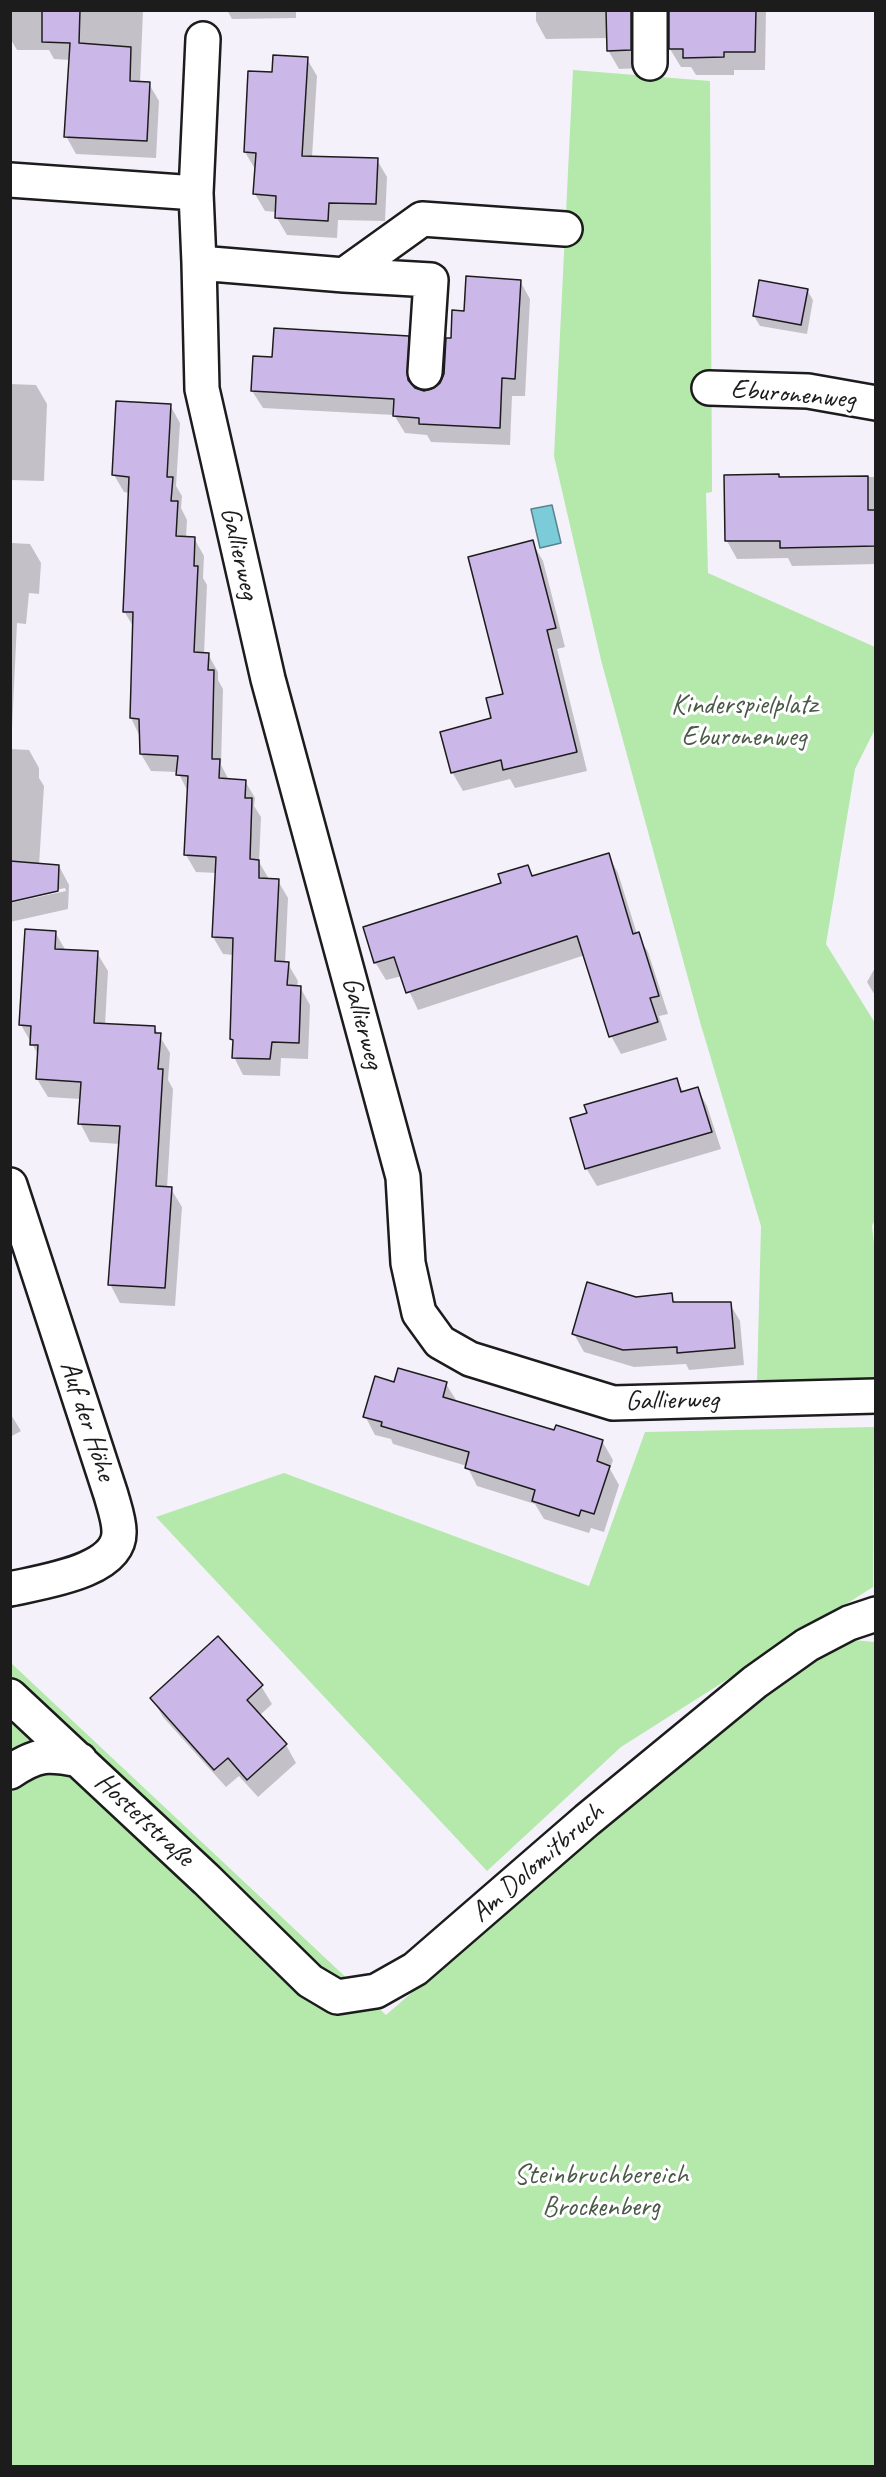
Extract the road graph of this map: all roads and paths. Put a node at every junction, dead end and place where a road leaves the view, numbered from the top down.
1 (650, 10) edge
2 (203, 39) dead end
3 (650, 63) dead end
4 (10, 180) edge
5 (196, 193) junction
6 (565, 229) dead end
7 (199, 263) junction
8 (344, 275) junction
9 (425, 372) dead end
10 (710, 388) dead end
11 (876, 403) edge
12 (10, 1185) edge
13 (876, 1396) edge
14 (10, 1589) edge
15 (876, 1614) edge
16 (10, 1696) edge
17 (80, 1760) junction
18 (10, 1772) edge
19 (207, 1880) joint

1 - 3 street
2 - 5 street, Gallierweg
4 - 5 street
5 - 7 street, Gallierweg
6 - 8 street
7 - 8 street
7 - 13 street, Gallierweg
8 - 9 street
10 - 11 street, Eburonenweg
12 - 14 street, Auf der Höhe
15 - 19 street, Am Dolomitbruch
16 - 17 street, Hostetstraße
17 - 18 street, Hostetstraße
17 - 19 street, Hostetstraße

